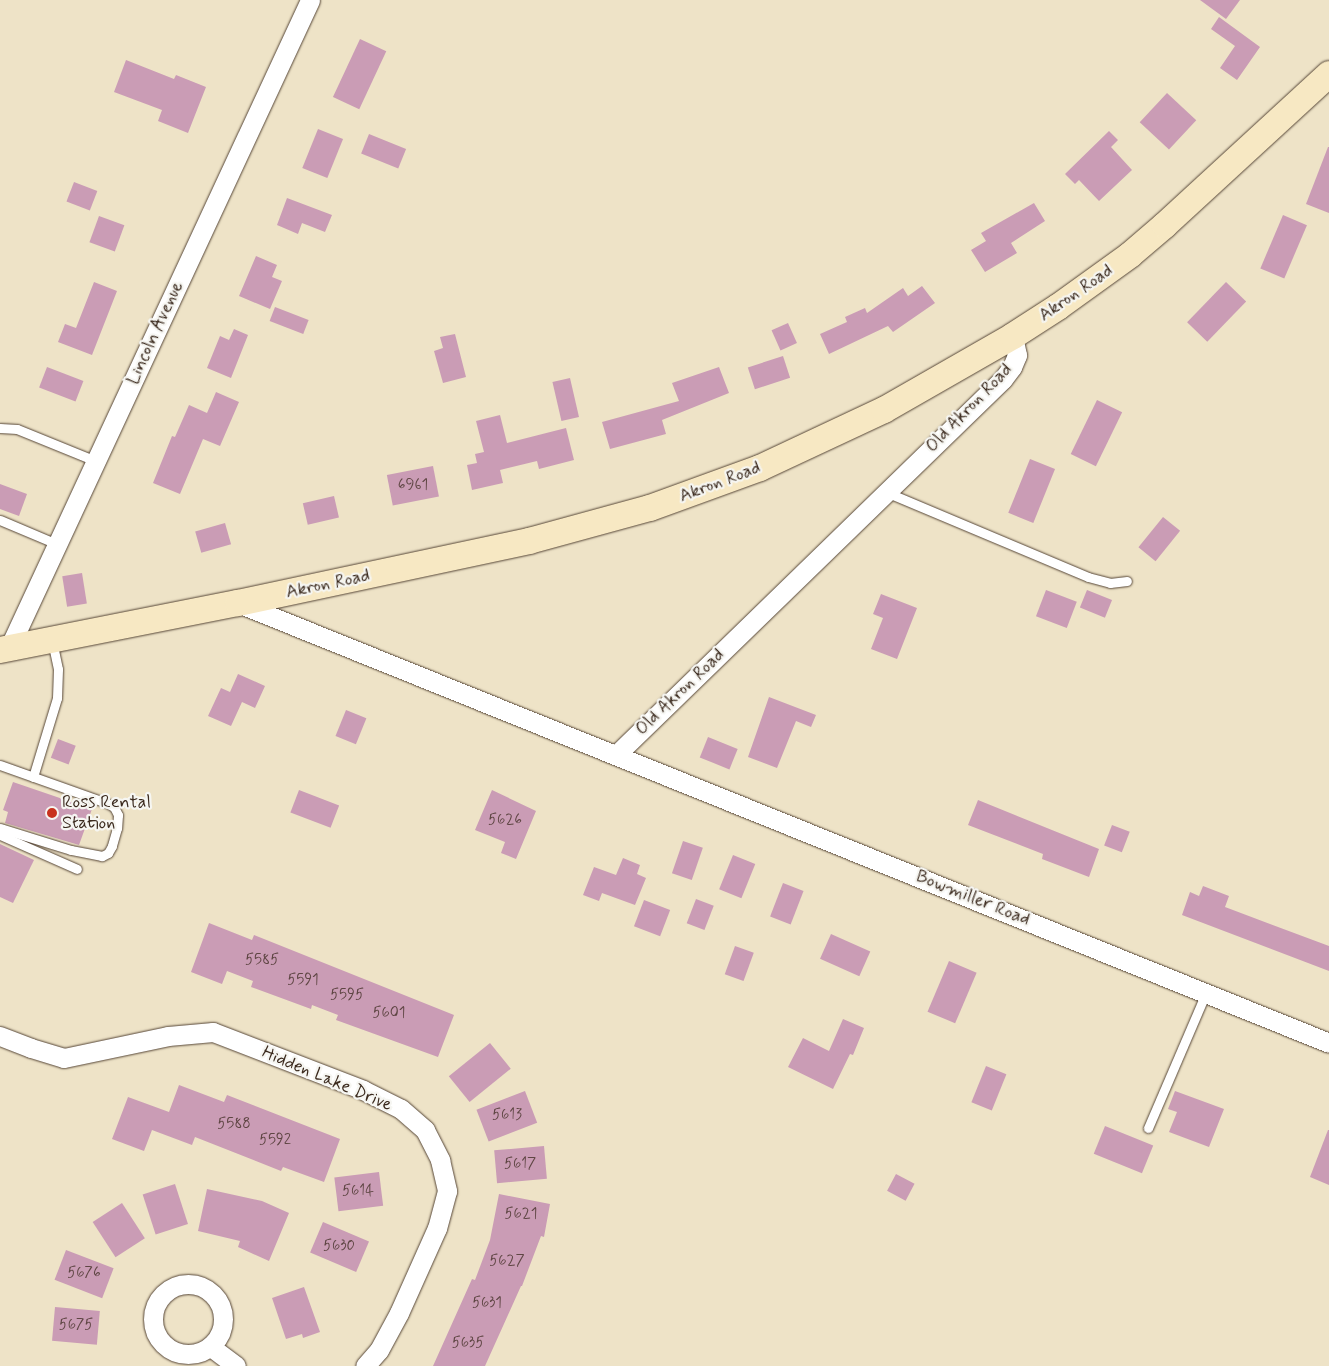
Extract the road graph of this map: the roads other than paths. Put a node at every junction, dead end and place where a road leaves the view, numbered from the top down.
1 (310, 0) edge
2 (1329, 74) edge
3 (1014, 336) junction
4 (0, 428) edge
5 (96, 461) junction
6 (886, 492) junction
7 (0, 520) edge
8 (57, 544) junction
9 (1127, 581) dead end
10 (238, 603) junction
11 (51, 639) junction
12 (3, 655) edge
13 (616, 754) junction
14 (0, 765) edge
15 (33, 777) junction
16 (0, 828) edge
17 (0, 834) edge
18 (77, 869) dead end
19 (1206, 993) junction
20 (0, 1036) edge
21 (1329, 1043) edge
22 (1148, 1128) dead end
23 (211, 1347) dead end
24 (236, 1366) edge
25 (365, 1366) edge

1 - 5 street, Lincoln Avenue
2 - 3 main road, Akron Road
3 - 6 street, Old Akron Road
3 - 10 main road, Akron Road
4 - 5 lane
5 - 8 street, Lincoln Avenue
6 - 9 lane
6 - 13 street, Old Akron Road
7 - 8 lane
8 - 12 street, Lincoln Avenue
10 - 11 main road, Akron Road
10 - 13 street
11 - 12 main road, Akron Road
11 - 15 lane
13 - 19 street, Bowmiller Road
14 - 15 lane
15 - 16 lane
17 - 18 lane
19 - 21 street, Bowmiller Road
19 - 22 lane
20 - 25 street, Hidden Lake Drive
23 - 24 street

